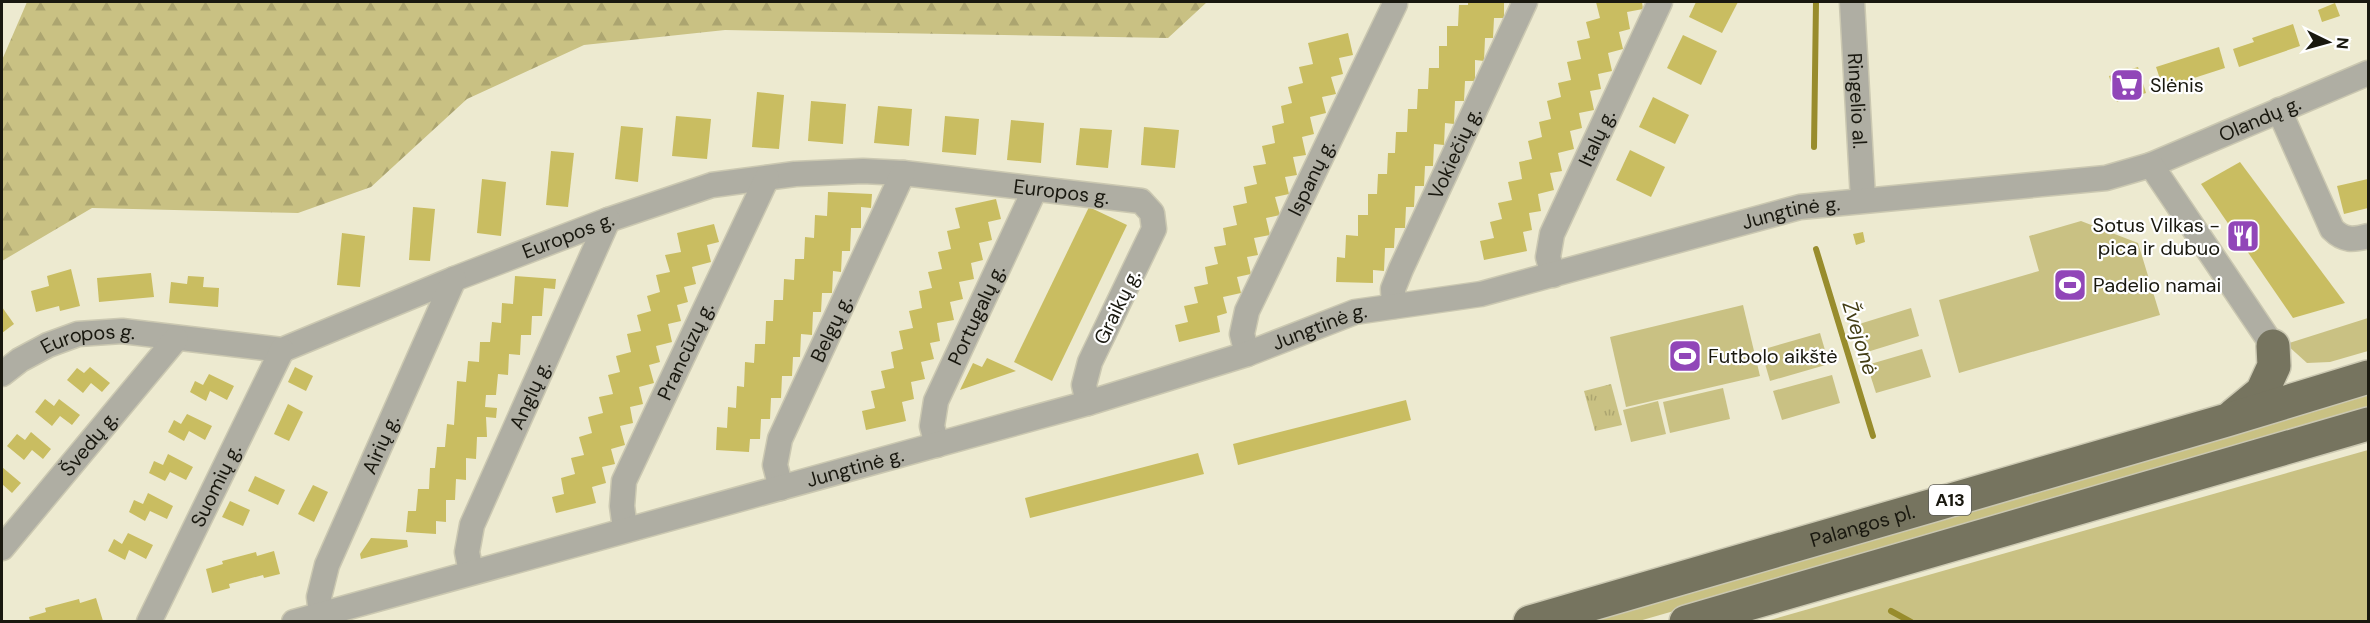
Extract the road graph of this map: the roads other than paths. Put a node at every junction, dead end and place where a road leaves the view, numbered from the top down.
1 (1526, 2) edge
2 (1660, 2) edge
3 (1852, 2) edge
4 (1395, 4) dead end
5 (2368, 73) edge
6 (2279, 110) junction
7 (2151, 165) junction
8 (903, 173) junction
9 (767, 178) junction
10 (1035, 189) junction
11 (1863, 199) junction
12 (1152, 213) joint
13 (608, 220) junction
14 (2368, 236) edge
15 (1553, 275) junction
16 (454, 279) junction
17 (1394, 306) junction
18 (176, 339) junction
19 (2272, 346) junction
20 (282, 350) junction
21 (1247, 354) junction
22 (2, 374) edge
23 (2368, 377) edge
24 (2333, 387) junction
25 (1089, 403) junction
26 (2227, 420) junction
27 (2366, 426) edge
28 (937, 445) junction
29 (781, 488) junction
30 (625, 529) junction
31 (2, 548) edge
32 (471, 572) junction
33 (321, 614) junction
34 (149, 621) edge
35 (294, 621) edge
36 (1530, 621) edge
37 (1686, 621) edge

1 - 17 street, Vokiečių g.
2 - 15 street, Italų g.
3 - 11 street, Ringelio al.
4 - 21 street, Ispanų g.
5 - 6 street, Olandų g.
6 - 7 street, Olandų g.
6 - 14 street
7 - 11 street, Jungtinė g.
7 - 19 street
8 - 9 street, Europos g.
8 - 10 street, Europos g.
8 - 29 street, Belgų g.
9 - 13 street, Europos g.
9 - 30 street, Prancūzų g.
10 - 12 street, Europos g.
10 - 28 street, Portugalų g.
11 - 15 street, Jungtinė g.
12 - 25 street, Graikų g.
13 - 16 street, Europos g.
13 - 32 street, Anglų g.
15 - 17 street, Jungtinė g.
16 - 20 street, Europos g.
16 - 33 street, Airių g.
17 - 21 street, Jungtinė g.
18 - 20 street, Europos g.
18 - 22 street, Europos g.
18 - 31 street, Švedų g.
19 - 24 highway
19 - 26 highway
20 - 34 street, Suomių g.
21 - 25 street, Jungtinė g.
23 - 24 highway, Palangos pl. / A13
24 - 26 highway, Palangos pl. / A13
25 - 28 street, Jungtinė g.
26 - 36 highway, Palangos pl. / A13
27 - 37 highway, A13
28 - 29 street, Jungtinė g.
29 - 30 street, Jungtinė g.
30 - 32 street, Jungtinė g.
32 - 33 street, Jungtinė g.
33 - 35 street, Jungtinė g.

